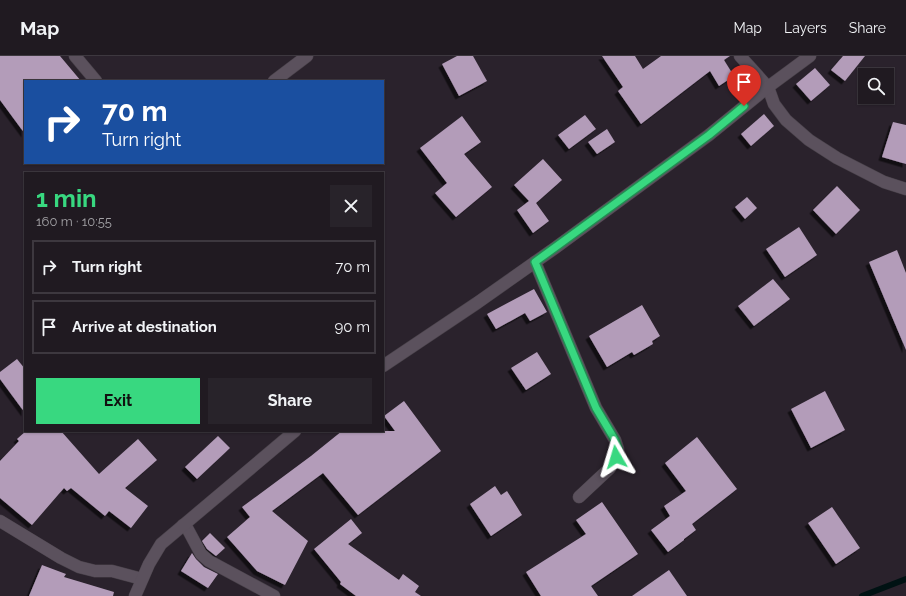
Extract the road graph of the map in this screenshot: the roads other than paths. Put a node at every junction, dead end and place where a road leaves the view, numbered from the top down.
1 (75, 56) edge
2 (307, 56) edge
3 (740, 56) edge
4 (810, 56) edge
5 (95, 80) edge
6 (275, 80) edge
7 (768, 87) junction
8 (906, 189) edge
9 (535, 262) junction
10 (384, 365) edge
11 (294, 432) edge
12 (579, 497) dead end
13 (0, 521) edge
14 (183, 525) junction
15 (142, 579) junction
16 (135, 596) edge
17 (274, 596) edge

1 - 5 street
2 - 6 street
3 - 7 street
4 - 7 street
7 - 8 street
7 - 9 street
9 - 10 street
9 - 12 street
11 - 14 street
13 - 15 street
14 - 15 street
14 - 17 street
15 - 16 street

